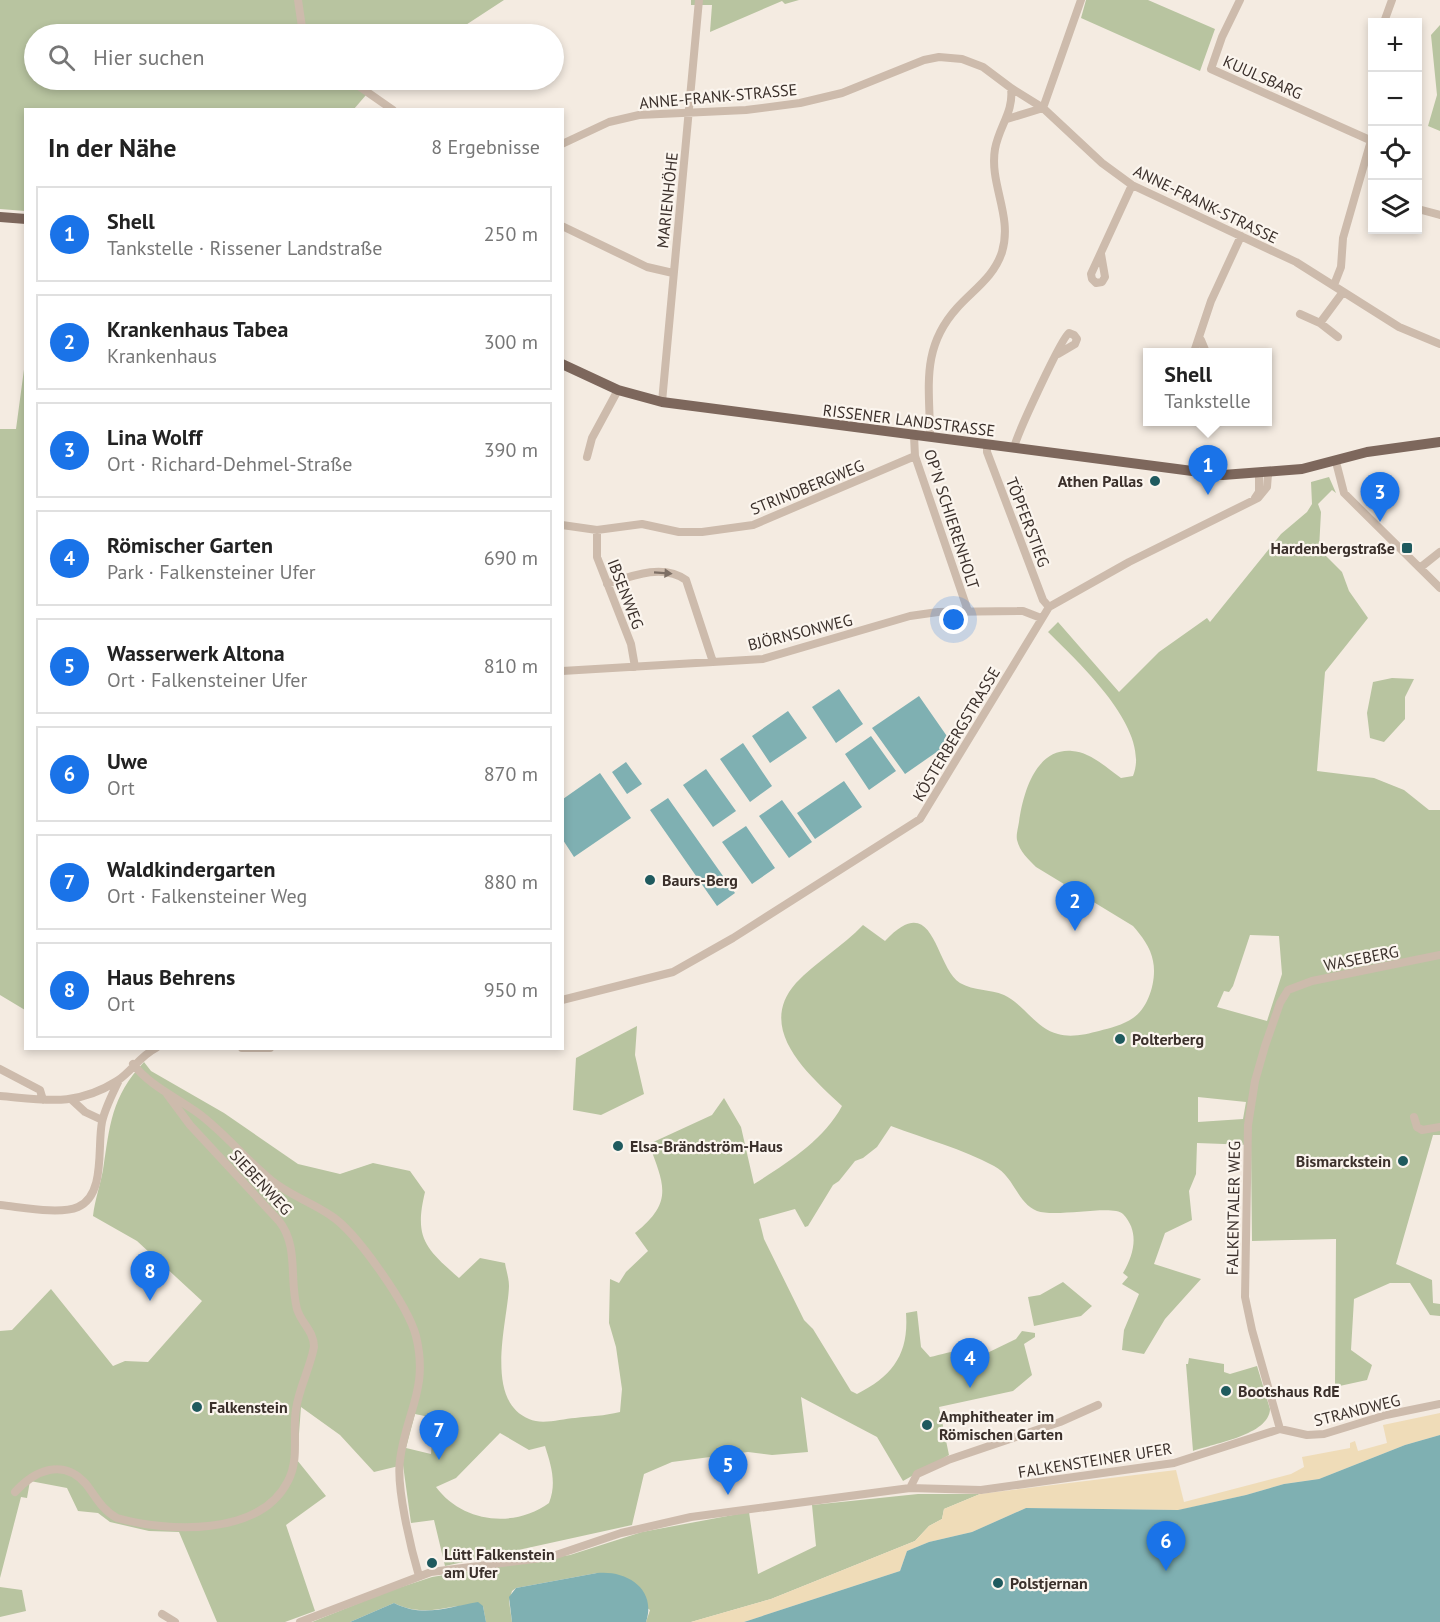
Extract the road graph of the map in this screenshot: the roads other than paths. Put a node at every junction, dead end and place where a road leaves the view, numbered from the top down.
1 (298, 0) edge
2 (699, 0) edge
3 (1081, 0) edge
4 (1240, 0) edge
5 (1392, 0) edge
6 (1385, 18) edge
7 (302, 24) edge
8 (1011, 88) junction
9 (364, 90) edge
10 (390, 108) edge
11 (1043, 108) junction
12 (689, 113) junction
13 (1006, 120) junction
14 (1368, 137) edge
15 (564, 143) edge
16 (1368, 153) edge
17 (1132, 185) junction
18 (1422, 210) edge
19 (1440, 215) edge
20 (0, 217) edge
21 (24, 219) edge
22 (564, 227) edge
23 (1240, 236) junction
24 (1101, 254) dead end
25 (673, 273) junction
26 (1334, 285) junction
27 (1343, 292) junction
28 (1300, 314) dead end
29 (1320, 323) junction
30 (1338, 337) dead end
31 (1201, 339) junction
32 (1440, 344) edge
33 (1196, 348) edge
34 (1204, 348) edge
35 (1058, 354) dead end
36 (564, 365) edge
37 (618, 390) junction
38 (662, 402) junction
39 (914, 436) junction
40 (930, 437) junction
41 (1440, 442) edge
42 (987, 445) junction
43 (1014, 448) junction
44 (915, 456) junction
45 (587, 457) dead end
46 (1336, 462) junction
47 (1263, 474) junction
48 (564, 525) edge
49 (597, 530) junction
50 (1440, 552) edge
51 (1420, 567) junction
52 (607, 584) junction
53 (1440, 588) edge
54 (1049, 607) junction
55 (968, 611) junction
56 (1041, 618) junction
57 (712, 662) junction
58 (635, 667) junction
59 (564, 670) edge
60 (1440, 955) edge
61 (1288, 990) joint
62 (564, 999) edge
63 (153, 1050) edge
64 (133, 1064) junction
65 (0, 1069) edge
66 (119, 1080) junction
67 (167, 1094) junction
68 (0, 1096) edge
69 (43, 1100) junction
70 (72, 1100) junction
71 (1414, 1117) dead end
72 (102, 1120) junction
73 (1440, 1127) edge
74 (0, 1205) edge
75 (1440, 1404) edge
76 (1098, 1405) dead end
77 (1280, 1428) junction
78 (910, 1488) junction
79 (15, 1492) dead end
80 (419, 1576) junction
81 (162, 1614) dead end
82 (175, 1622) edge
83 (300, 1622) edge

1 - 7 street
2 - 12 street, MARIENHÖHE
3 - 11 street
4 - 14 street, KUULSBARG
5 - 6 street
8 - 11 street, ANNE-FRANK-STRASSE
8 - 12 street, ANNE-FRANK-STRASSE
8 - 13 street
9 - 10 street
11 - 13 street
11 - 17 street, ANNE-FRANK-STRASSE
12 - 15 street, ANNE-FRANK-STRASSE
12 - 25 street, MARIENHÖHE
13 - 40 street
16 - 26 street
17 - 23 street, ANNE-FRANK-STRASSE
17 - 24 street
18 - 19 street
20 - 21 main road
22 - 25 street
23 - 26 street, ANNE-FRANK-STRASSE
23 - 31 street
25 - 38 street, MARIENHÖHE
26 - 27 street, ANNE-FRANK-STRASSE
27 - 29 street
27 - 32 street, ANNE-FRANK-STRASSE
28 - 29 street
29 - 30 street
31 - 33 street
31 - 34 street
35 - 43 street
36 - 37 main road, RISSENER LANDSTRASSE
37 - 38 main road, RISSENER LANDSTRASSE
37 - 45 street
38 - 39 main road, RISSENER LANDSTRASSE
39 - 40 main road, RISSENER LANDSTRASSE
39 - 44 street, OP'N SCHIERENHOLT
40 - 42 main road, RISSENER LANDSTRASSE
41 - 46 main road, RISSENER LANDSTRASSE
42 - 43 main road, RISSENER LANDSTRASSE
42 - 54 street, TÖPFERSTIEG
43 - 47 main road, RISSENER LANDSTRASSE
44 - 49 street, STRINDBERGWEG
44 - 55 street, OP'N SCHIERENHOLT
46 - 47 main road, RISSENER LANDSTRASSE
46 - 51 street
47 - 54 street, KÖSTERBERGSTRASSE
48 - 49 street, STRINDBERGWEG
49 - 52 street, IBSENWEG
50 - 51 street
51 - 53 street
52 -> 57 street
52 - 58 street, IBSENWEG
54 - 56 street, KÖSTERBERGSTRASSE
55 - 56 street, BJÖRNSONWEG
55 - 57 street, BJÖRNSONWEG
56 - 62 street, KÖSTERBERGSTRASSE
57 - 58 street, BJÖRNSONWEG
58 - 59 street, BJÖRNSONWEG
60 - 61 street, WASEBERG
61 - 77 street, FALKENTALER WEG
63 - 64 street
64 - 66 street
64 - 67 street
65 - 69 street
66 - 70 street
66 - 72 street
67 - 79 street, SIEBENWEG
67 - 80 street
68 - 69 street
69 - 70 street
70 - 72 street
71 - 73 street
72 - 74 street
75 - 77 street, STRANDWEG
76 - 78 street
77 - 78 street, FALKENSTEINER UFER
78 - 80 street, FALKENSTEINER UFER
80 - 83 street, FALKENSTEINER UFER
81 - 82 street

